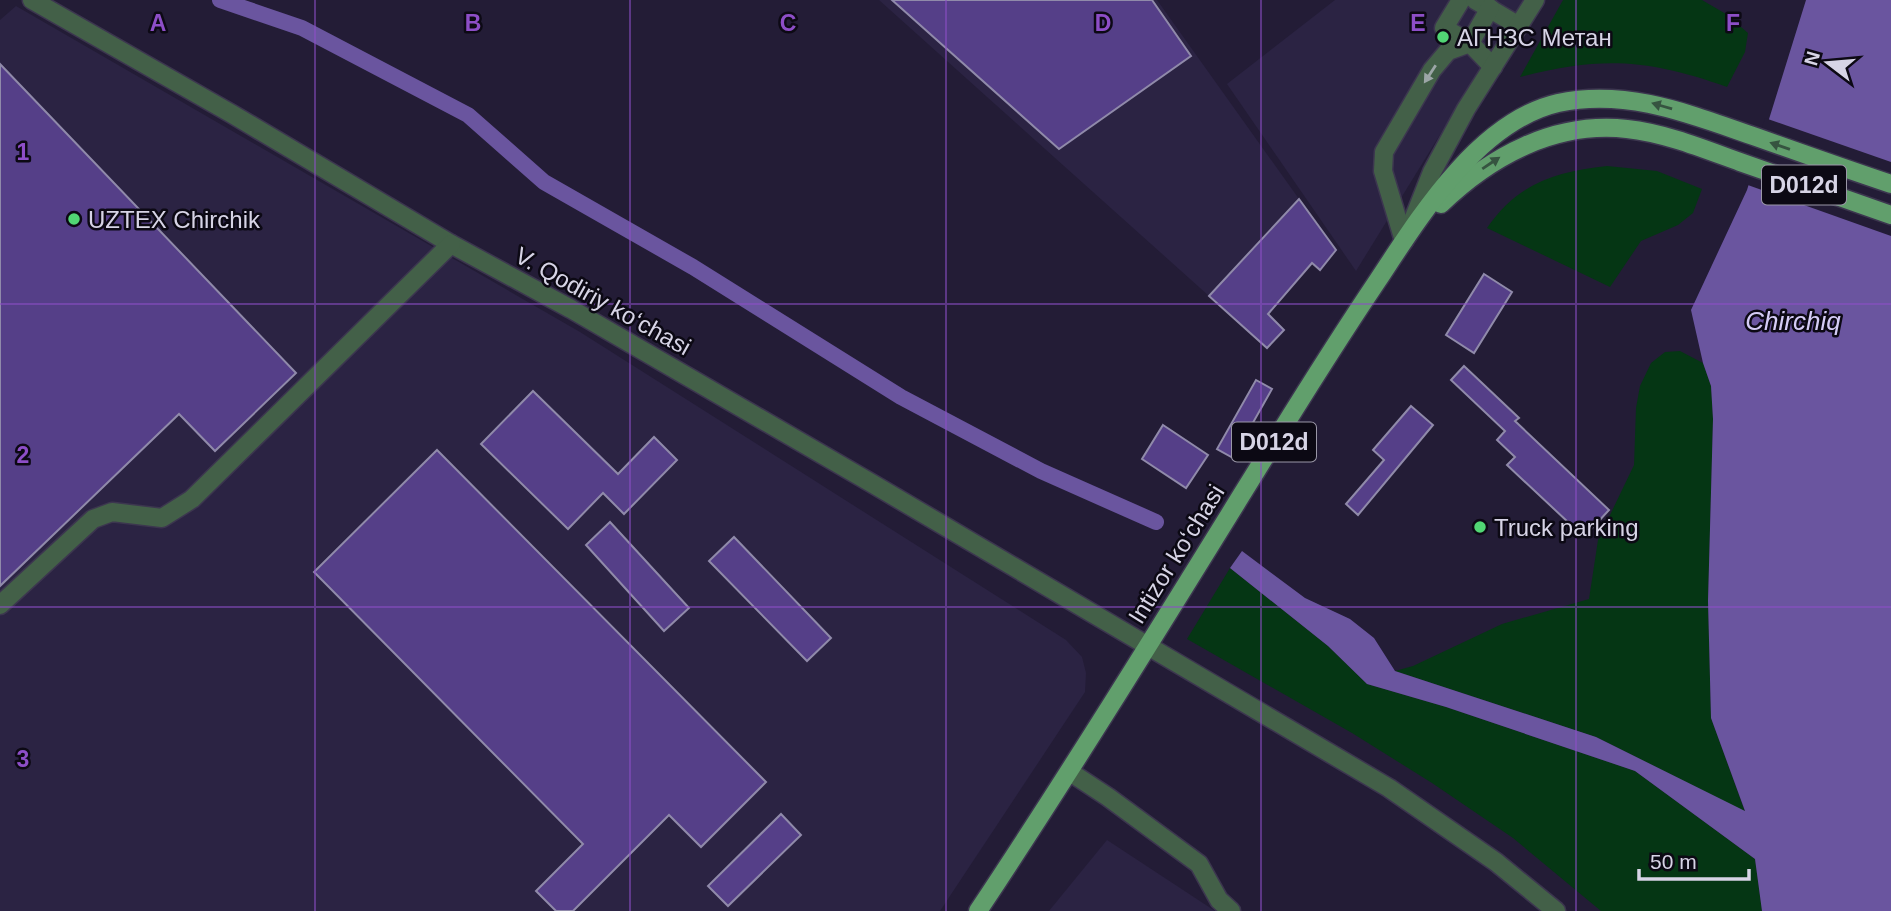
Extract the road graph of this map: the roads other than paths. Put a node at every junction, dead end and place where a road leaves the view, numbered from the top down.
1 (32, 0) edge
2 (1461, 0) edge
3 (1535, 0) edge
4 (1483, 4) edge
5 (1519, 26) junction
6 (1470, 43) junction
7 (1493, 67) junction
8 (1891, 184) edge
9 (1891, 215) edge
10 (1404, 242) junction
11 (451, 244) junction
12 (0, 605) edge
13 (1149, 645) junction
14 (1070, 772) junction
15 (978, 911) edge
16 (1231, 911) edge
17 (1556, 911) edge

1 - 11 street, V. Qodiriy ko‘chasi
2 - 6 street
3 - 5 street, Intizor ko‘chasi
4 - 5 street
4 - 6 street
5 - 7 street, Intizor ko‘chasi
6 - 7 street
6 -> 10 street
7 - 10 street, Intizor ko‘chasi
8 -> 10 main road, D012d
10 -> 9 main road, D012d
10 - 13 main road, Intizor ko‘chasi / D012d
11 - 12 street
11 - 13 street, V. Qodiriy ko‘chasi
13 - 14 main road, Intizor ko‘chasi / D012d
13 - 17 street, V. Qodiriy ko‘chasi
14 - 15 main road, Intizor ko‘chasi / D012d
14 - 16 street

